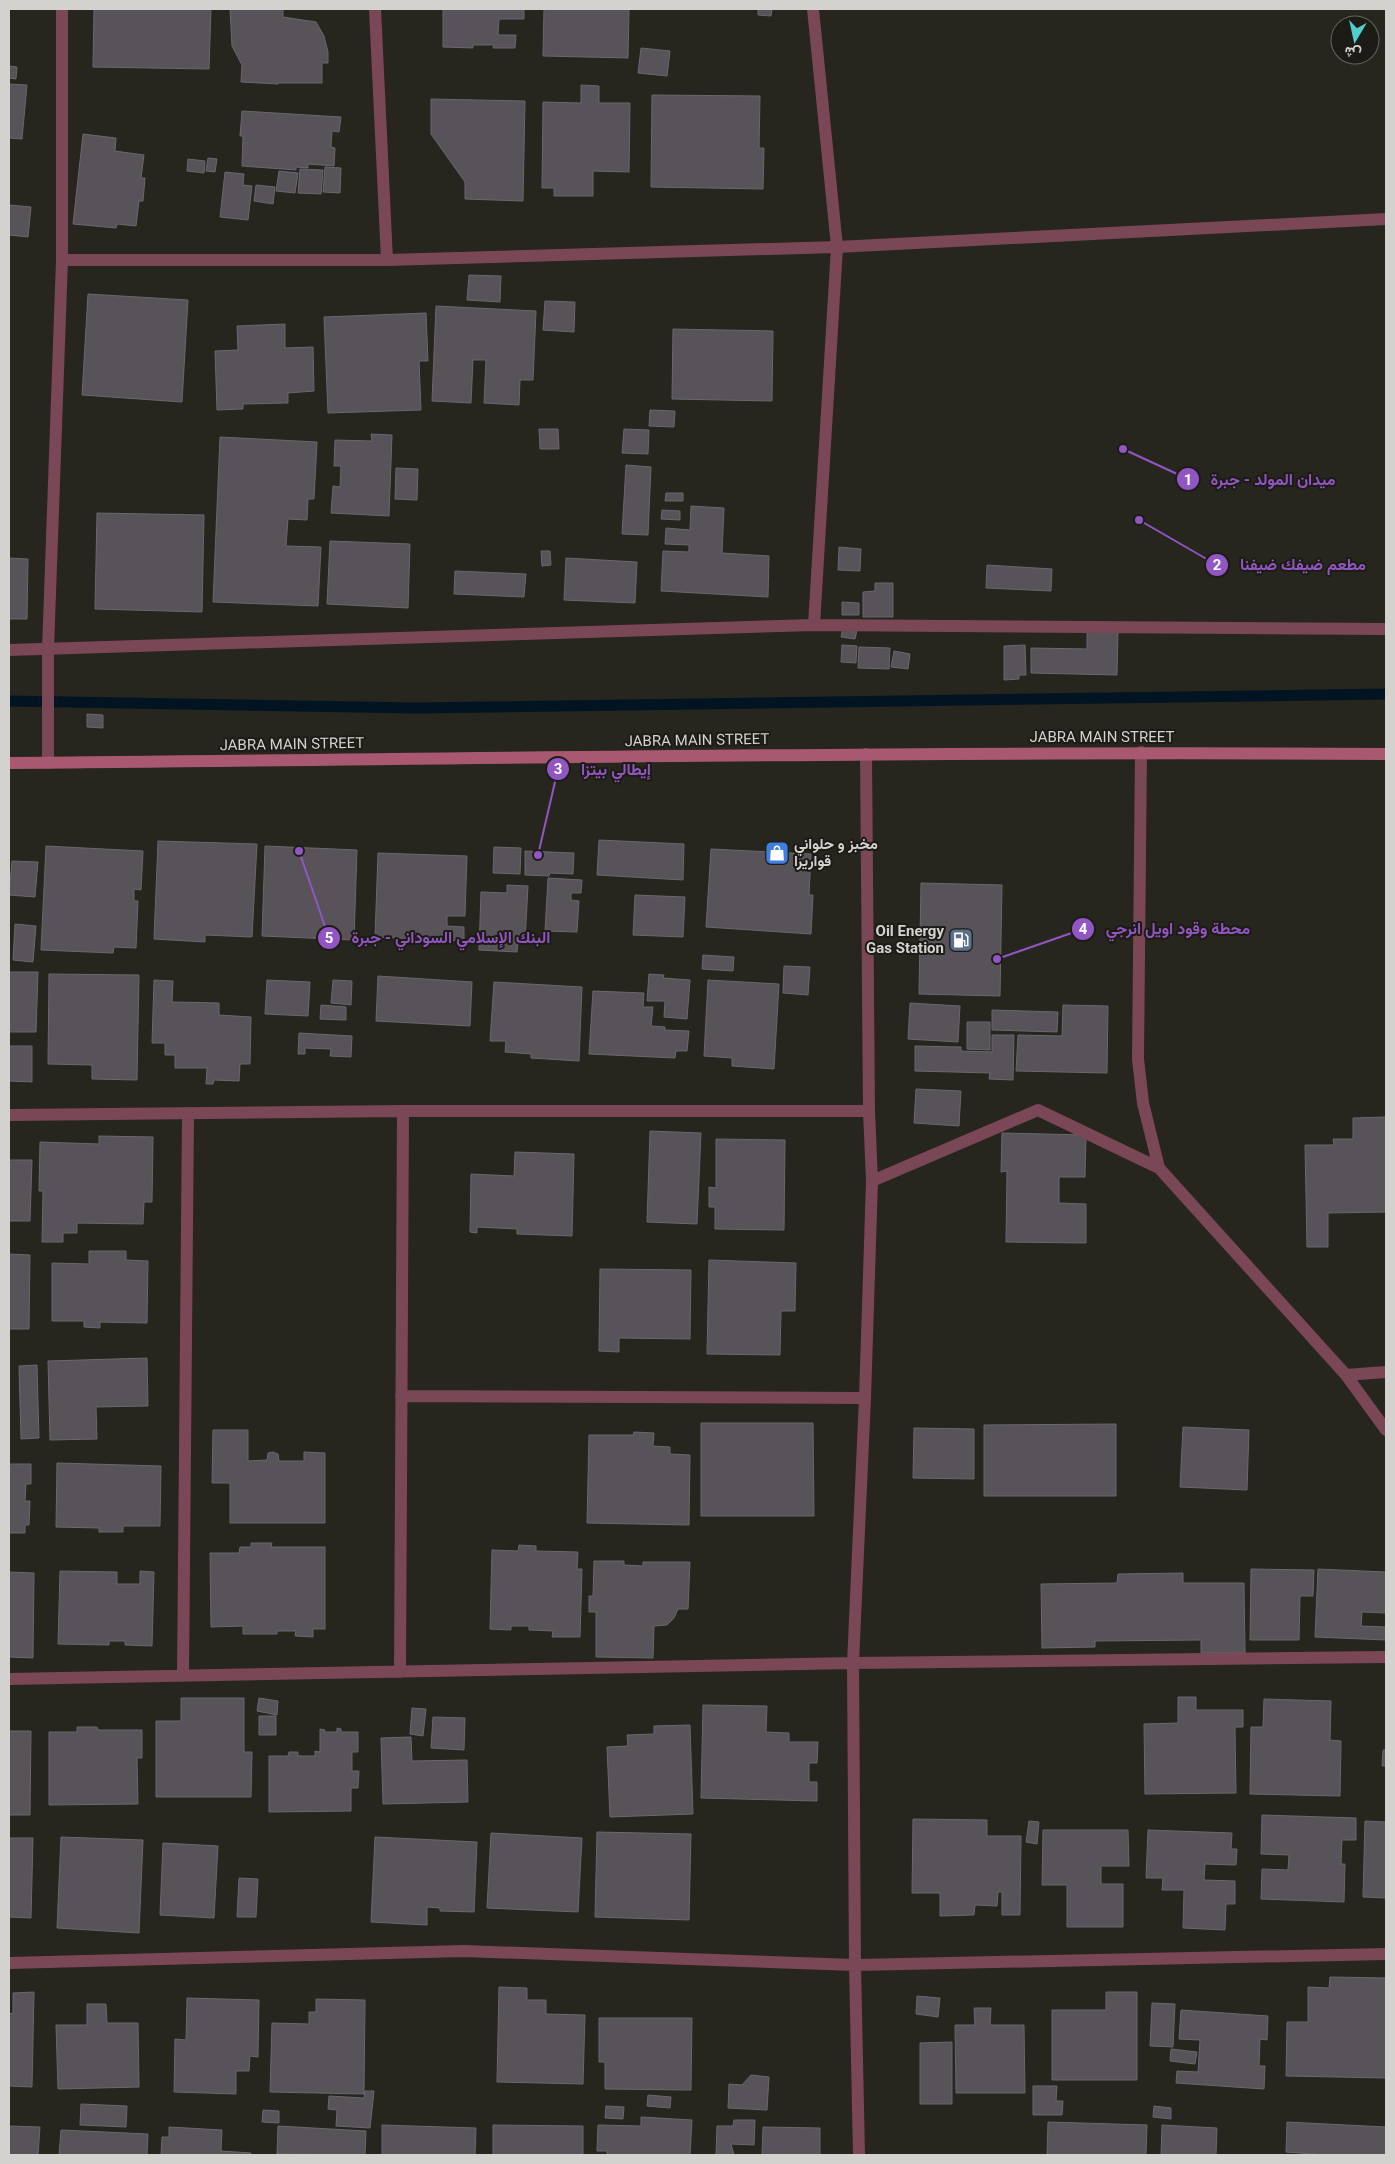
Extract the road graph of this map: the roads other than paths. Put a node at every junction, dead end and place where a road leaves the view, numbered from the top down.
1 (62, 9) edge
2 (375, 9) edge
3 (813, 9) edge
4 (1386, 219) edge
5 (837, 247) junction
6 (62, 260) junction
7 (387, 260) junction
8 (814, 625) junction
9 (1386, 629) edge
10 (48, 649) junction
11 (9, 650) edge
12 (1141, 752) junction
13 (866, 754) junction
14 (1386, 754) edge
15 (9, 763) edge
16 (48, 763) junction
17 (403, 1111) junction
18 (869, 1111) junction
19 (188, 1113) junction
20 (9, 1115) edge
21 (1159, 1168) junction
22 (872, 1181) junction
23 (1386, 1372) edge
24 (1346, 1375) junction
25 (401, 1396) junction
26 (866, 1398) junction
27 (1386, 1430) edge
28 (1386, 1657) edge
29 (853, 1663) junction
30 (400, 1672) junction
31 (183, 1676) junction
32 (9, 1679) edge
33 (1386, 1954) edge
34 (9, 1963) edge
35 (855, 1965) junction
36 (859, 2155) edge

1 - 6 street
2 - 7 street
3 - 5 street
4 - 5 street
5 - 7 street
5 - 8 street
6 - 7 street
6 - 10 street
8 - 9 street
8 - 10 street
10 - 11 street
10 - 16 street
12 - 13 main road, JABRA MAIN STREET
12 - 14 main road, JABRA MAIN STREET
12 - 21 street
13 - 16 main road, JABRA MAIN STREET
13 - 18 street
15 - 16 main road, JABRA MAIN STREET
17 - 18 street
17 - 19 street
17 - 25 street
18 - 22 street
19 - 20 street
19 - 31 street
21 - 22 street
21 - 24 street
22 - 26 street
23 - 24 street
24 - 27 street
25 - 26 street
25 - 30 street
26 - 29 street
28 - 29 street
29 - 30 street
29 - 35 street
30 - 31 street
31 - 32 street
33 - 35 street
34 - 35 street
35 - 36 street

